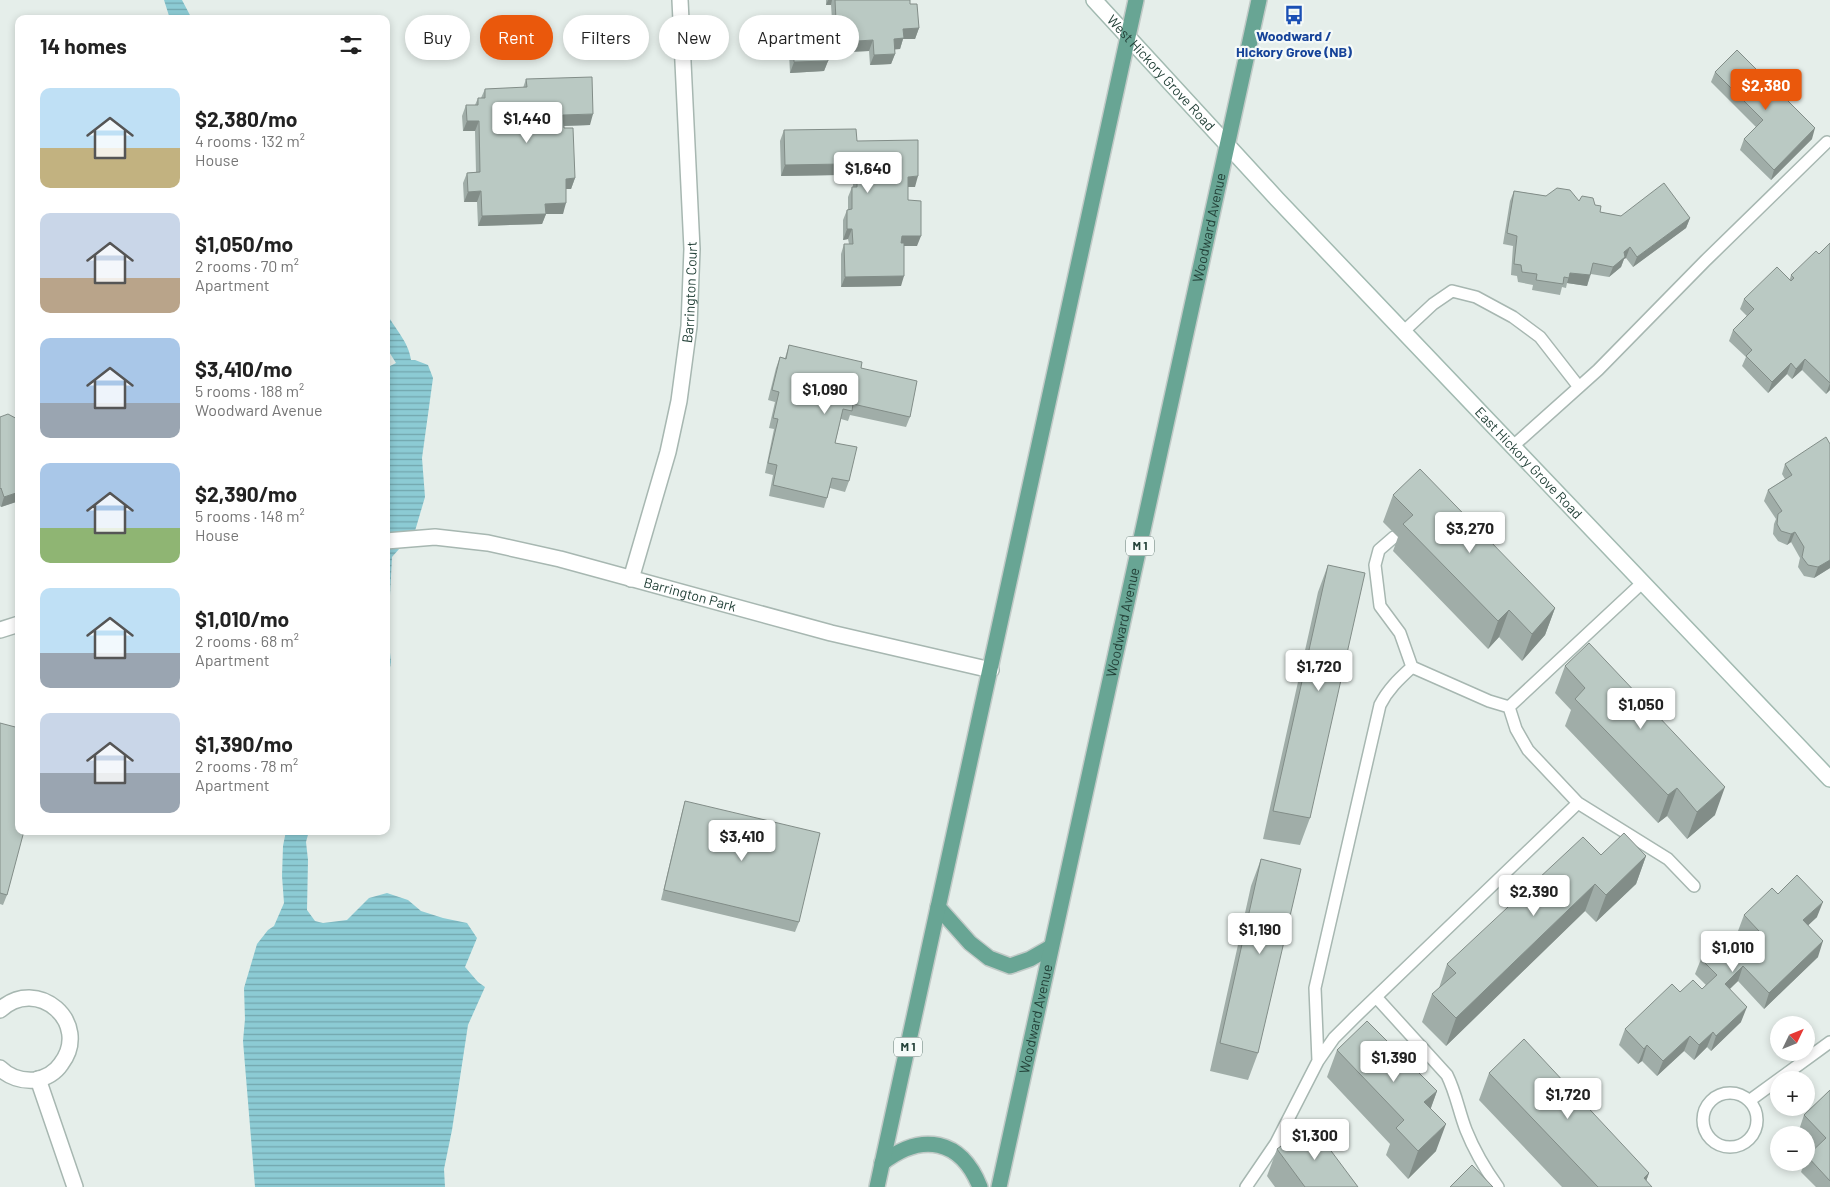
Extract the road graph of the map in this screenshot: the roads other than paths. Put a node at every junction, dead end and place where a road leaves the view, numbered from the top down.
1 (680, 0) edge
2 (1094, 0) edge
3 (1136, 0) edge
4 (1259, 0) edge
5 (1128, 37) junction
6 (1827, 142) dead end
7 (1228, 145) junction
8 (1403, 332) junction
9 (1579, 387) junction
10 (1512, 447) junction
11 (1394, 536) edge
12 (390, 541) edge
13 (631, 579) junction
14 (1642, 583) junction
15 (15, 625) edge
16 (0, 630) edge
17 (1412, 667) junction
18 (991, 670) junction
19 (1509, 707) junction
20 (1830, 779) edge
21 (1578, 803) junction
22 (1694, 886) dead end
23 (938, 907) junction
24 (1051, 947) junction
25 (1376, 997) junction
26 (0, 1010) edge
27 (1830, 1042) edge
28 (1318, 1061) junction
29 (0, 1068) edge
30 (38, 1079) junction
31 (1749, 1101) junction
32 (882, 1163) junction
33 (75, 1187) edge
34 (877, 1187) edge
35 (980, 1187) edge
36 (999, 1187) edge
37 (1246, 1187) edge
38 (1498, 1187) edge

1 - 13 street, Barrington Court
2 - 5 street, West Hickory Grove Road
3 - 5 main road, M 1
4 - 7 main road, Woodward Avenue / M 1
5 - 7 street, West Hickory Grove Road
5 - 18 main road, M 1
6 - 9 lane
7 - 8 street, East Hickory Grove Road
7 - 24 main road, Woodward Avenue / M 1
8 - 9 lane
8 - 10 street, East Hickory Grove Road
9 - 10 lane
10 - 14 street, East Hickory Grove Road
11 - 17 lane
12 - 13 street, Barrington Park
13 - 18 street, Barrington Park
14 - 19 lane
14 - 20 street, East Hickory Grove Road
15 - 16 street
17 - 19 lane
17 - 28 lane
18 - 23 main road, M 1
19 - 21 lane
21 - 22 lane
21 - 25 lane
23 - 24 main road
23 - 32 main road, M 1
24 - 36 main road, Woodward Avenue / M 1
25 - 28 lane
25 - 38 lane
26 - 30 street
27 - 31 lane
28 - 37 lane
29 - 30 street
30 - 33 street
31 - 31 lane
32 - 34 main road, M 1
32 - 35 main road

